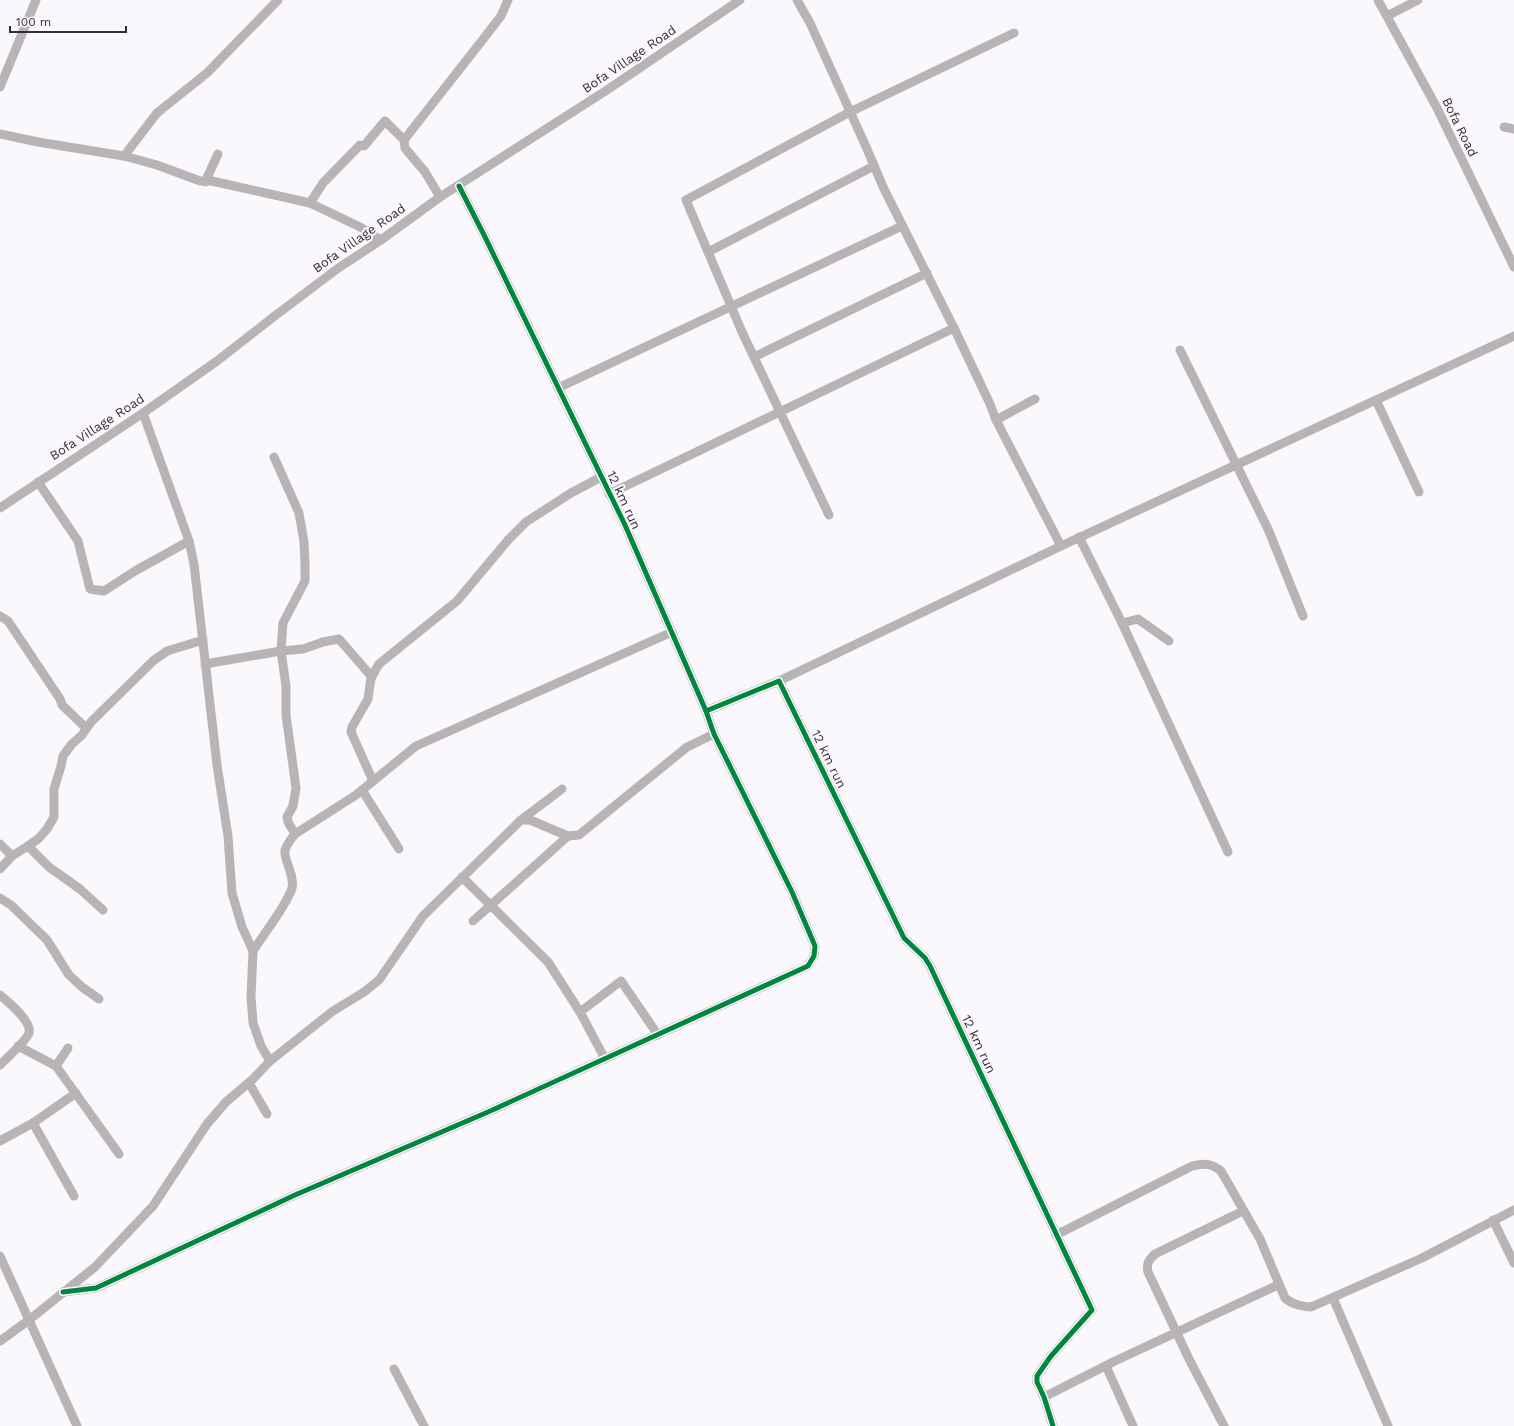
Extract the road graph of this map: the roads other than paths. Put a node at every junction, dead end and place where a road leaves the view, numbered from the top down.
1 (36, 0) edge
2 (278, 0) edge
3 (508, 0) edge
4 (740, 0) edge
5 (797, 0) edge
6 (1378, 0) edge
7 (1418, 0) edge
8 (1387, 16) junction
9 (1014, 33) dead end
10 (0, 87) edge
11 (850, 112) junction
12 (1504, 127) dead end
13 (1514, 129) edge
14 (0, 134) edge
15 (404, 140) junction
16 (218, 154) dead end
17 (124, 156) junction
18 (874, 166) junction
19 (205, 182) junction
20 (459, 186) junction
21 (440, 197) junction
22 (310, 202) junction
23 (902, 226) junction
24 (381, 240) junction
25 (708, 252) junction
26 (1514, 268) edge
27 (927, 273) junction
28 (732, 305) junction
29 (954, 328) junction
30 (1514, 336) edge
31 (1180, 350) dead end
32 (754, 357) junction
33 (558, 388) junction
34 (1035, 399) dead end
35 (1376, 400) junction
36 (780, 412) junction
37 (143, 413) junction
38 (996, 420) junction
39 (274, 457) dead end
40 (1237, 464) junction
41 (601, 477) junction
42 (38, 482) junction
43 (1418, 492) dead end
44 (609, 494) junction
45 (0, 508) edge
46 (828, 515) dead end
47 (1079, 537) junction
48 (189, 540) junction
49 (1061, 546) junction
50 (0, 616) edge
51 (1303, 616) dead end
52 (1122, 623) junction
53 (672, 632) junction
54 (203, 640) junction
55 (1168, 642) dead end
56 (281, 651) junction
57 (206, 664) junction
58 (372, 677) junction
59 (779, 681) junction
60 (706, 710) junction
61 (86, 728) junction
62 (714, 734) junction
63 (373, 782) junction
64 (562, 789) dead end
65 (362, 790) junction
66 (521, 820) junction
67 (295, 834) junction
68 (568, 836) junction
69 (0, 844) edge
70 (28, 846) junction
71 (398, 849) dead end
72 (1228, 852) dead end
73 (12, 856) junction
74 (0, 869) edge
75 (462, 877) junction
76 (0, 898) edge
77 (491, 905) junction
78 (103, 910) dead end
79 (473, 921) dead end
80 (253, 951) junction
81 (0, 995) edge
82 (99, 999) dead end
83 (580, 1012) junction
84 (658, 1035) junction
85 (18, 1046) junction
86 (68, 1048) dead end
87 (605, 1059) junction
88 (270, 1061) junction
89 (0, 1065) edge
90 (56, 1066) junction
91 (249, 1083) junction
92 (76, 1093) junction
93 (267, 1114) dead end
94 (33, 1123) junction
95 (0, 1141) edge
96 (119, 1154) dead end
97 (74, 1196) dead end
98 (1514, 1210) edge
99 (1243, 1211) junction
100 (1493, 1220) junction
101 (1056, 1235) junction
102 (0, 1256) edge
103 (1514, 1263) edge
104 (1278, 1285) junction
105 (63, 1292) junction
106 (1333, 1298) junction
107 (29, 1320) junction
108 (1176, 1332) junction
109 (0, 1341) edge
110 (1106, 1366) junction
111 (394, 1369) dead end
112 (1044, 1397) junction
113 (77, 1426) edge
114 (424, 1426) edge
115 (1054, 1426) edge
116 (1133, 1426) edge
117 (1224, 1426) edge
118 (1388, 1426) edge

1 - 10 street
2 - 17 street
3 - 15 street
4 - 20 street, Bofa Village Road
5 - 11 street
6 - 8 street, Bofa Road
7 - 8 street
8 - 26 street, Bofa Road
9 - 11 street
11 - 18 street
11 - 25 street
12 - 13 street
14 - 17 street
15 - 21 street
15 - 22 street
16 - 19 street
17 - 19 street
18 - 23 street
18 - 25 street
19 - 22 street
20 - 21 street, Bofa Village Road
20 - 33 street, 12 km run
21 - 24 street, Bofa Village Road
22 - 24 street
23 - 27 street
23 - 28 street
24 - 37 street, Bofa Village Road
25 - 28 street
27 - 29 street
27 - 32 street
28 - 32 street
28 - 33 street
29 - 36 street
29 - 38 street
30 - 35 street
31 - 40 street
32 - 36 street
33 - 41 street, 12 km run
34 - 38 street
35 - 40 street
35 - 43 street
36 - 44 street
36 - 46 street
37 - 42 street, Bofa Village Road
37 - 48 street
38 - 49 street
39 - 56 street
40 - 47 street
40 - 51 street
41 - 44 street, 12 km run
41 - 58 street
42 - 45 street, Bofa Village Road
42 - 48 street
44 - 53 street, 12 km run
47 - 49 street
47 - 52 street
48 - 54 street
49 - 59 street
50 - 61 street
52 - 55 street
52 - 72 street
53 - 60 street, 12 km run
53 - 63 street
54 - 57 street
54 - 61 street
56 - 57 street
56 - 58 street
56 - 67 street
57 - 80 street
58 - 63 street
59 - 60 street
59 - 101 street, 12 km run
60 - 62 street, 12 km run
61 - 70 street
62 - 68 street
62 - 84 street, 12 km run
63 - 65 street
64 - 66 street
65 - 67 street
65 - 71 street
66 - 68 street
66 - 75 street
67 - 80 street
68 - 77 street
69 - 73 street
70 - 73 street
70 - 78 street
73 - 74 street
75 - 77 street
75 - 88 street
76 - 82 street
77 - 79 street
77 - 83 street
80 - 88 street
81 - 85 street
83 - 84 street
83 - 87 street
84 - 87 street, 12 km run
85 - 89 street
85 - 90 street
86 - 90 street
87 - 105 street, 12 km run
88 - 91 street
90 - 92 street
91 - 93 street
91 - 105 street
92 - 94 street
92 - 96 street
94 - 95 street
94 - 97 street
98 - 100 street
99 - 101 street
99 - 104 street
99 - 108 street
100 - 103 street
100 - 106 street
101 - 112 street, 12 km run
102 - 107 street
104 - 106 street
104 - 108 street
105 - 107 street
106 - 118 street
107 - 109 street
107 - 113 street
108 - 110 street
108 - 117 street
110 - 112 street
110 - 116 street
111 - 114 street
112 - 115 street, 12 km run

